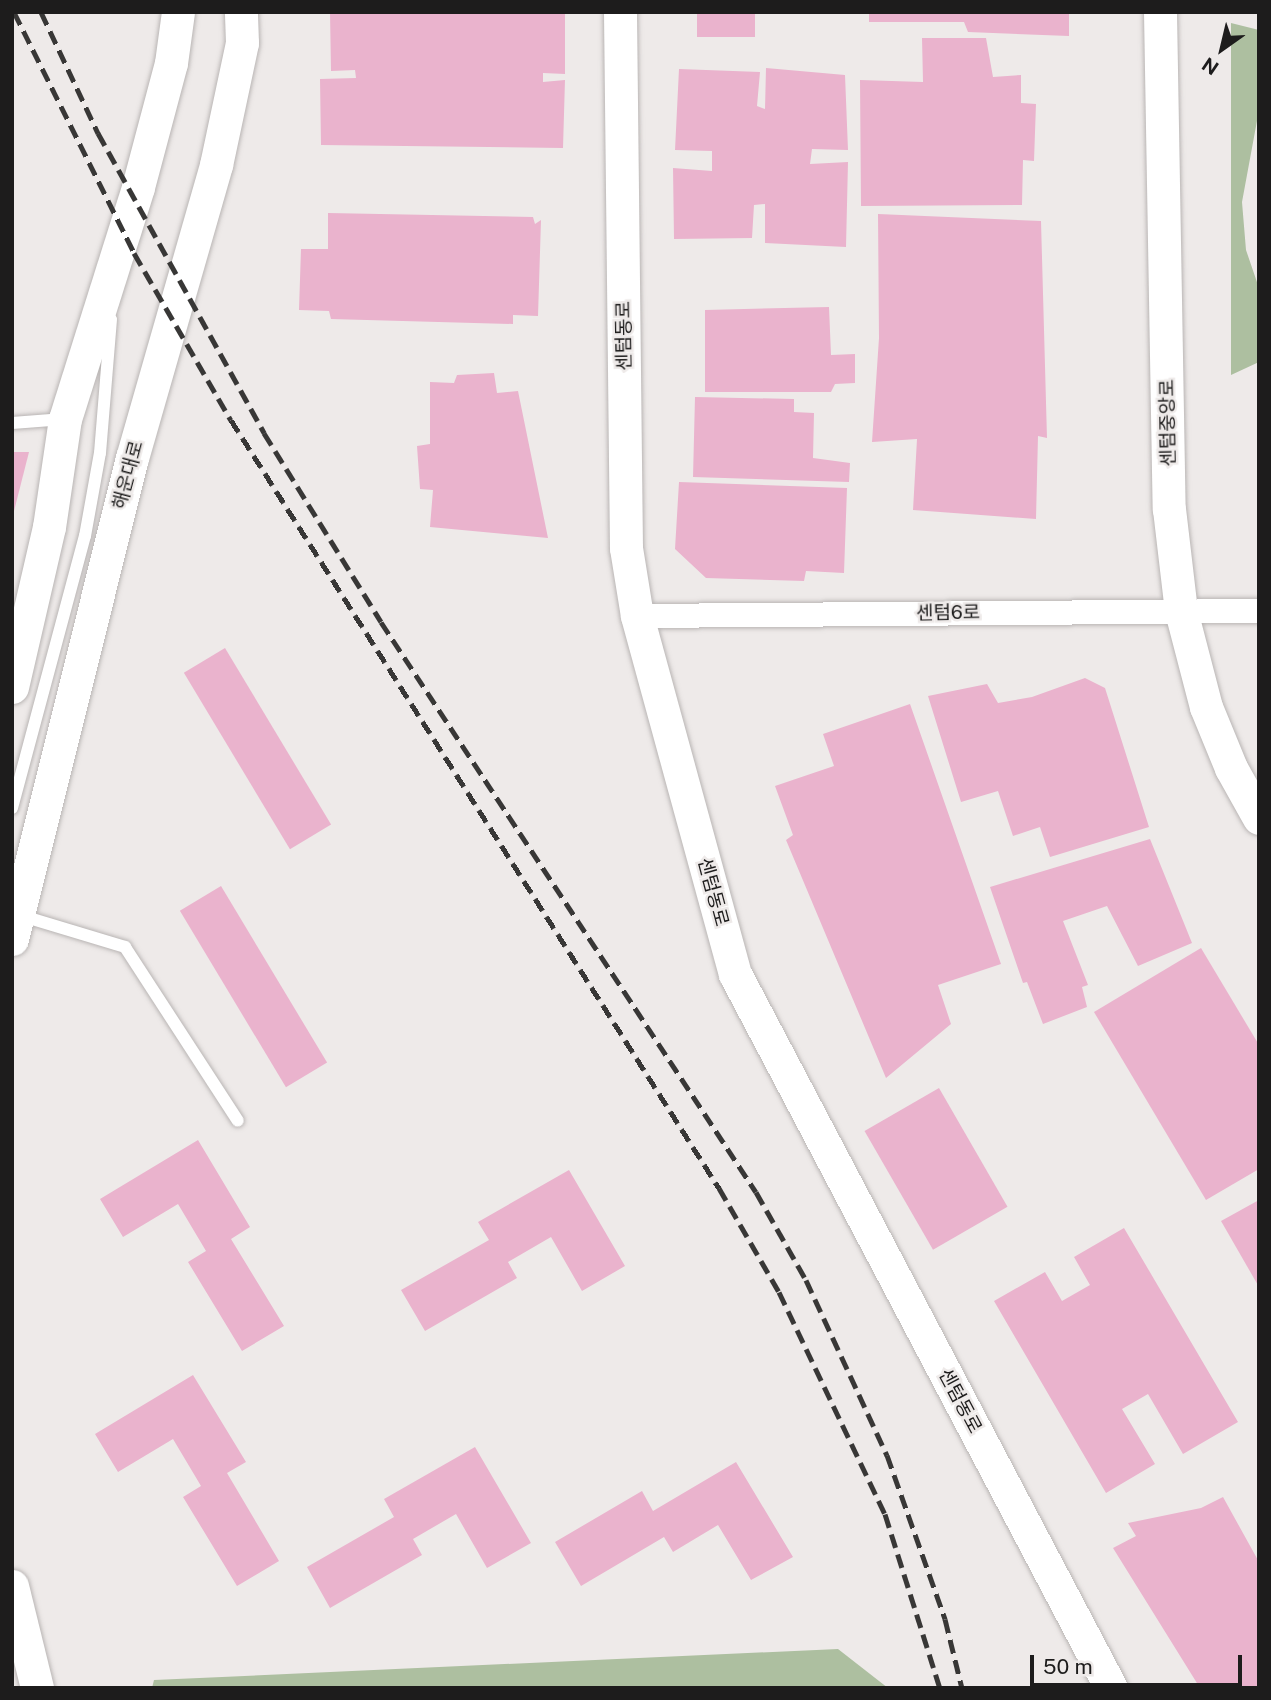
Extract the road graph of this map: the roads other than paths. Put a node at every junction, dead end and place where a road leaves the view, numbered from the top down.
1 (178, 12) edge
2 (241, 12) edge
3 (621, 12) edge
4 (1160, 12) edge
5 (115, 259) junction
6 (65, 419) junction
7 (12, 423) edge
8 (1181, 611) junction
9 (1259, 611) edge
10 (637, 616) junction
11 (12, 687) edge
12 (12, 808) edge
13 (1259, 818) edge
14 (13, 922) edge
15 (238, 1121) dead end
16 (12, 1586) edge
17 (37, 1688) edge
18 (1111, 1688) edge

1 - 5 main road
2 - 14 main road, 해운대로
3 - 10 main road, 센텀동로
4 - 8 main road, 센텀중앙로
5 - 6 main road
5 - 12 lane
6 - 7 lane
6 - 11 main road
8 - 9 street, 센텀6로
8 - 10 street, 센텀6로
8 - 13 main road, 센텀중앙로
10 - 18 main road, 센텀동로
14 - 15 lane
16 - 17 main road

